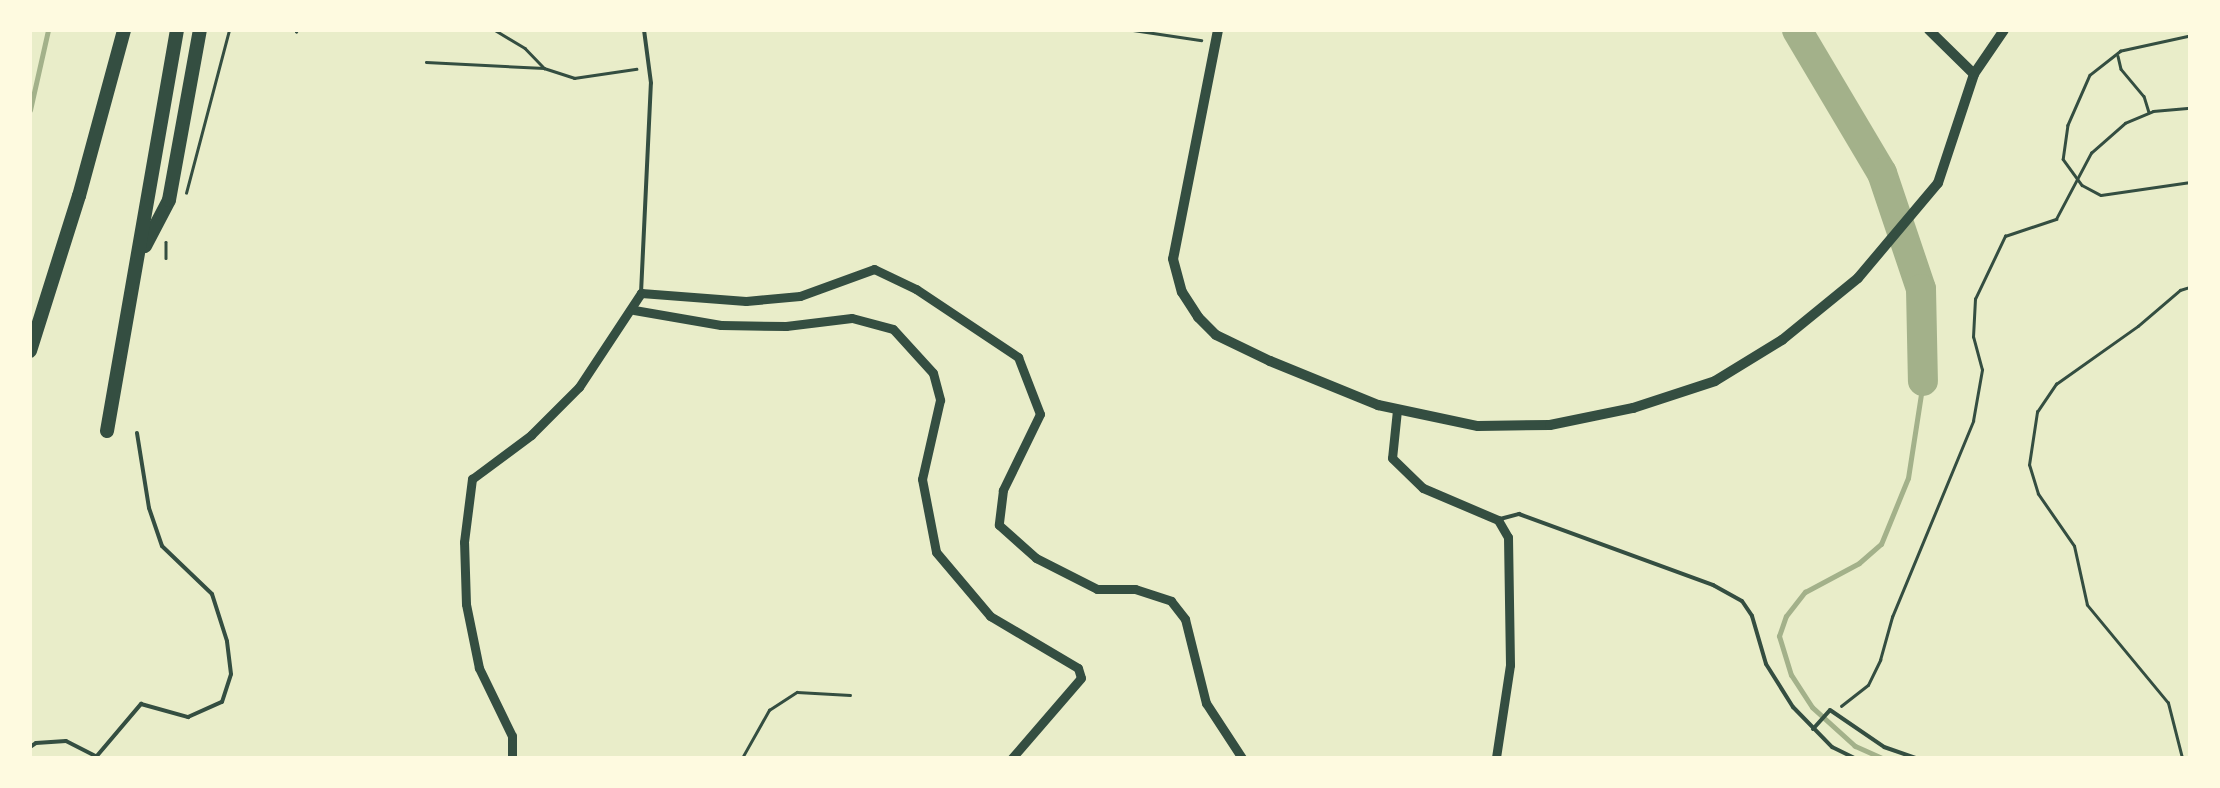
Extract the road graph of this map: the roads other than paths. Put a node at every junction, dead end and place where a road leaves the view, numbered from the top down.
1 (124, 30) edge
2 (177, 30) edge
3 (200, 30) edge
4 (644, 30) edge
5 (1218, 30) edge
6 (1929, 30) edge
7 (2004, 30) edge
8 (1974, 74) junction
9 (138, 260) junction
10 (641, 293) junction
11 (634, 310) junction
12 (30, 351) edge
13 (1397, 410) junction
14 (107, 431) dead end
15 (138, 433) dead end
16 (1498, 520) junction
17 (1815, 727) junction
18 (30, 748) edge
19 (96, 758) edge
20 (512, 758) edge
21 (1012, 758) edge
22 (1242, 758) edge
23 (1496, 758) edge
24 (1855, 758) edge
25 (1916, 758) edge

1 - 12 highway
2 - 9 highway
3 - 9 highway
4 - 10 lane
5 - 13 street
6 - 8 street
7 - 8 street
8 - 13 street
9 - 14 highway
10 - 11 street
10 - 22 street
11 - 20 street
11 - 21 street
13 - 16 street
15 - 19 lane
16 - 17 lane
16 - 23 street
17 - 24 lane
17 - 25 lane
18 - 19 lane

